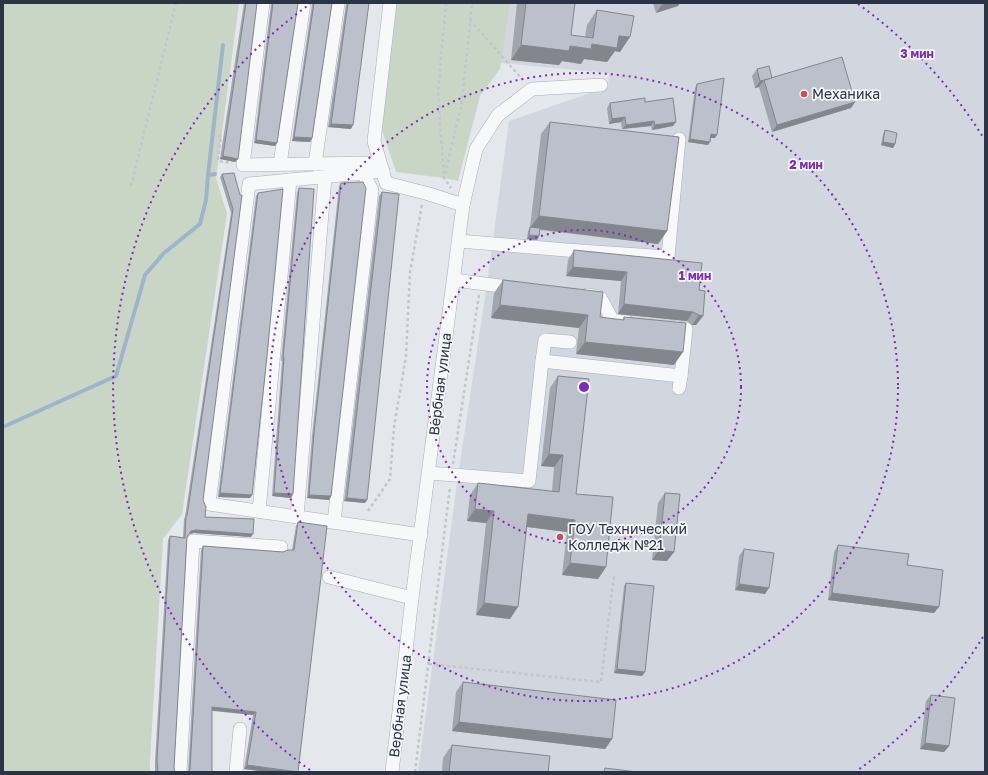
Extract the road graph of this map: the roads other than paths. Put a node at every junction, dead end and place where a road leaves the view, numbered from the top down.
1 (263, 3) edge
2 (304, 3) edge
3 (338, 3) edge
4 (390, 3) edge
5 (601, 85) dead end
6 (679, 139) edge
7 (280, 164) junction
8 (315, 164) junction
9 (382, 167) junction
10 (362, 173) junction
11 (324, 177) junction
12 (290, 180) junction
13 (463, 205) junction
14 (459, 241) junction
15 (454, 280) junction
16 (532, 289) edge
17 (577, 294) edge
18 (642, 324) edge
19 (657, 325) edge
20 (570, 342) dead end
21 (542, 361) junction
22 (429, 473) junction
23 (259, 511) junction
24 (297, 517) junction
25 (334, 522) junction
26 (421, 535) junction
27 (281, 548) dead end
28 (329, 578) dead end
29 (412, 598) junction
30 (240, 729) dead end
31 (180, 772) edge
32 (236, 772) edge
33 (392, 772) edge

1 - 7 street
2 - 7 street
3 - 8 street
4 - 9 street
5 - 13 street, Вербная улица
6 - 14 street
7 - 8 street
8 - 9 street
9 - 10 street
9 - 13 street
10 - 11 street
10 - 25 street
11 - 12 street
11 - 24 street
12 - 23 street
12 - 23 street
13 - 14 street, Вербная улица
14 - 15 street, Вербная улица
15 - 16 street
15 - 22 street, Вербная улица
17 - 18 street
19 - 21 street
20 - 21 street
21 - 22 street
22 - 26 street, Вербная улица
23 - 24 street
24 - 25 street
25 - 26 street
26 - 29 street, Вербная улица
27 - 31 street
28 - 29 street
29 - 33 street, Вербная улица
30 - 32 street

